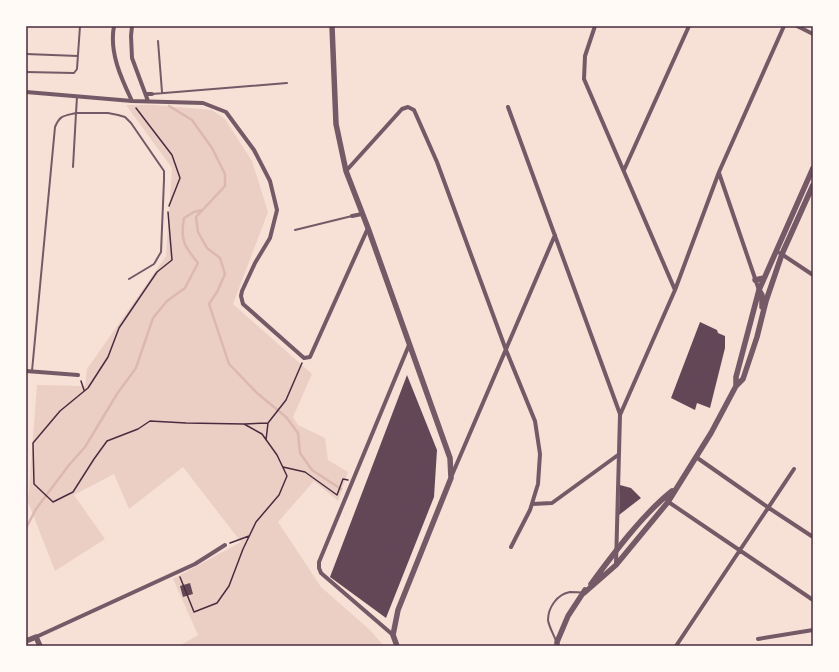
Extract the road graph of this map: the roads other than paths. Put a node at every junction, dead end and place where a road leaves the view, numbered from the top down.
1 (80, 26) edge
2 (114, 26) edge
3 (132, 26) edge
4 (332, 26) edge
5 (593, 26) edge
6 (689, 26) edge
7 (784, 26) edge
8 (797, 26) edge
9 (813, 34) edge
10 (158, 41) dead end
11 (26, 54) edge
12 (78, 56) junction
13 (26, 72) edge
14 (287, 83) dead end
15 (26, 92) edge
16 (162, 92) junction
17 (146, 94) junction
18 (152, 94) joint
19 (77, 95) junction
20 (132, 101) junction
21 (148, 102) junction
22 (508, 107) dead end
23 (76, 113) junction
24 (73, 167) dead end
25 (813, 168) edge
26 (624, 170) junction
27 (346, 171) junction
28 (719, 172) junction
29 (805, 186) junction
30 (812, 188) edge
31 (362, 214) junction
32 (352, 216) joint
33 (368, 228) junction
34 (296, 230) dead end
35 (555, 235) junction
36 (775, 251) junction
37 (782, 254) junction
38 (813, 275) edge
39 (764, 278) junction
40 (129, 279) dead end
41 (755, 280) junction
42 (675, 290) junction
43 (759, 290) junction
44 (757, 337) junction
45 (409, 345) junction
46 (506, 350) junction
47 (26, 371) edge
48 (32, 371) junction
49 (78, 375) road end
50 (736, 386) junction
51 (620, 415) junction
52 (618, 455) junction
53 (696, 457) junction
54 (794, 469) dead end
55 (451, 478) junction
56 (665, 500) junction
57 (532, 504) junction
58 (769, 508) junction
59 (813, 537) edge
60 (225, 544) road end
61 (511, 547) dead end
62 (616, 551) junction
63 (740, 551) junction
64 (616, 565) junction
65 (584, 593) junction
66 (813, 600) edge
67 (813, 630) edge
68 (393, 635) junction
69 (36, 637) junction
70 (758, 639) dead end
71 (26, 641) edge
72 (557, 644) edge
73 (40, 646) edge
74 (397, 646) edge
75 (676, 646) edge

1 - 12 lane
2 - 20 street
3 - 17 street
4 - 27 street
5 - 26 street
6 - 26 street
7 - 28 street
8 - 9 street
10 - 16 lane
11 - 12 lane
12 - 13 lane
14 - 16 lane
15 - 19 street
16 - 18 lane
17 - 18 street
17 - 21 street
19 - 20 street
19 - 23 lane
20 - 21 street
21 - 33 street
22 - 35 street
23 - 24 lane
23 - 40 lane
23 - 48 lane
25 - 29 street
26 - 42 street
27 - 31 street
27 - 46 street
28 - 41 street
28 - 42 street
29 - 30 street
29 - 36 street
30 - 37 street
31 - 32 street
31 - 33 street
32 - 34 lane
33 - 45 street
35 - 46 street
35 - 51 street
36 - 37 street
36 - 39 street
37 - 38 street
37 - 44 street
39 - 41 street
39 - 43 street
41 - 43 street
42 - 51 street
43 - 44 street
43 - 50 street
44 - 50 street
45 - 55 street
45 - 68 street
46 - 55 street
46 - 57 street
47 - 48 street
48 - 49 street
50 - 53 street
51 - 52 street
52 - 57 street
52 - 62 street
53 - 56 street
53 - 58 street
54 - 58 street
55 - 68 street
56 - 62 street
56 - 63 street
56 - 64 street
57 - 61 street
58 - 59 street
58 - 63 street
60 - 69 street
62 - 64 street
62 - 65 street
63 - 66 street
63 - 75 street
64 - 65 street
65 - 72 street
65 - 72 lane
67 - 70 street
68 - 74 street
69 - 71 street
69 - 73 street

